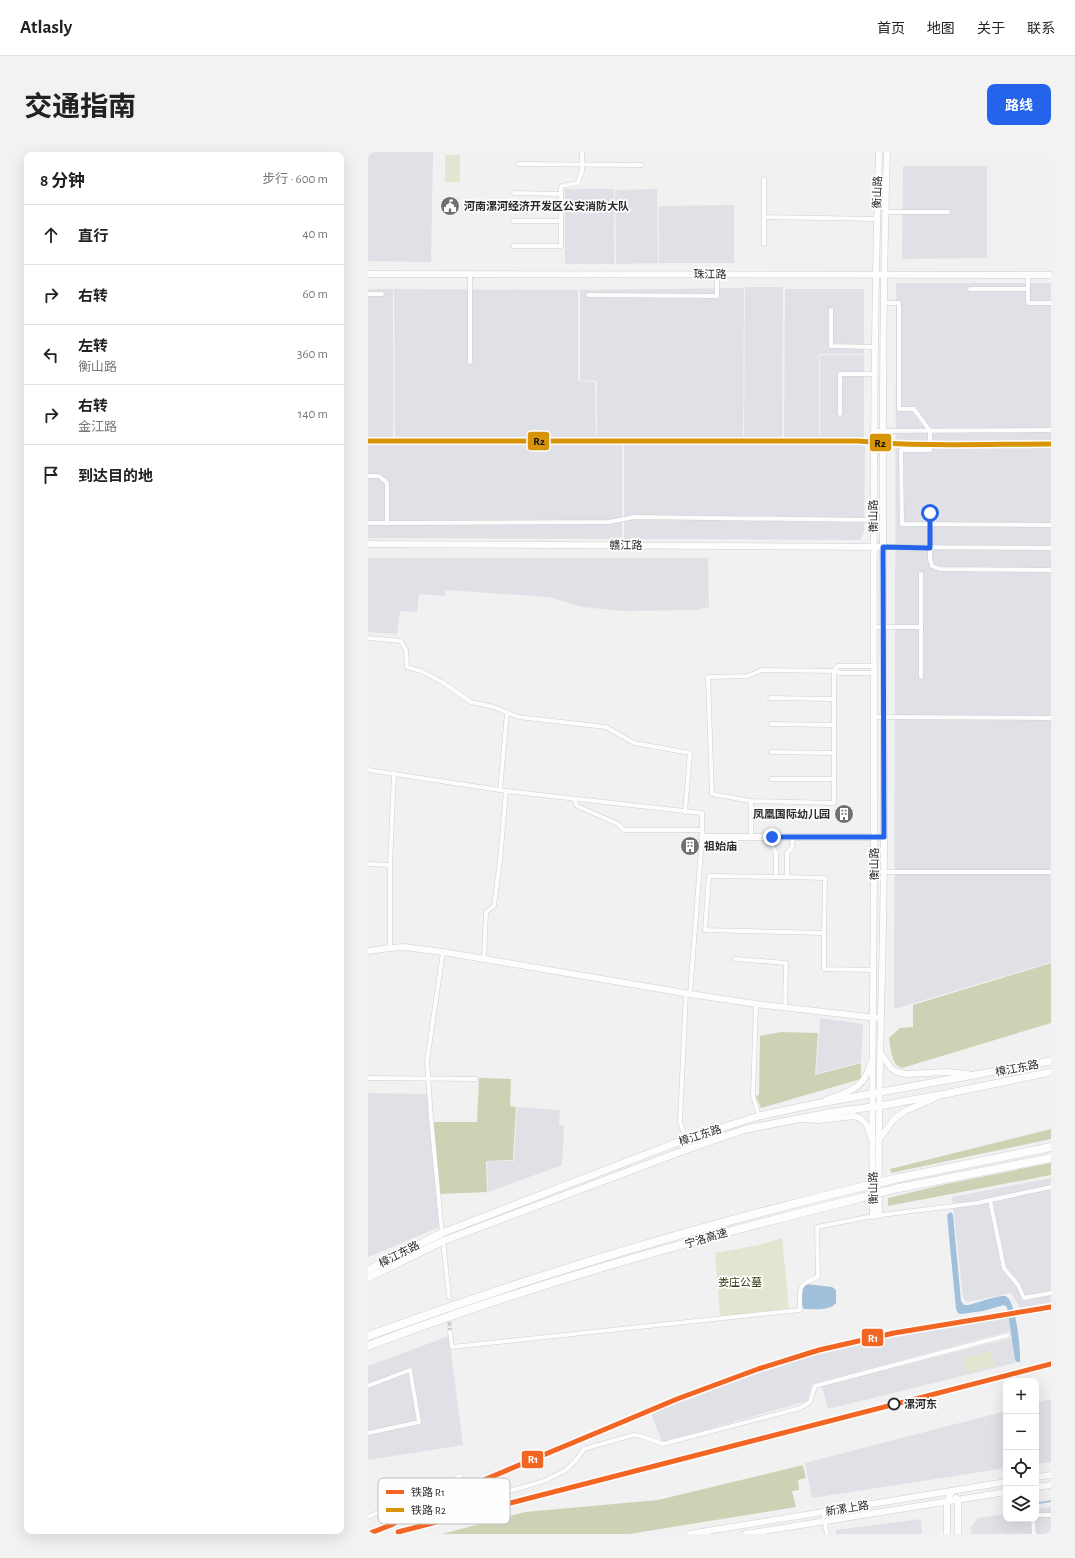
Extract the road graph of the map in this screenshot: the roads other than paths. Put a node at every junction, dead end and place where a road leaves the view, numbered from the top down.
1 (582, 152) edge
2 (879, 152) edge
3 (887, 152) edge
4 (518, 164) dead end
5 (582, 165) junction
6 (642, 165) dead end
7 (764, 179) dead end
8 (514, 193) dead end
9 (561, 194) junction
10 (885, 212) junction
11 (948, 212) dead end
12 (764, 217) junction
13 (877, 219) junction
14 (561, 220) junction
15 (513, 221) dead end
16 (764, 244) dead end
17 (513, 246) dead end
18 (368, 274) edge
19 (470, 274) junction
20 (717, 274) junction
21 (875, 274) junction
22 (883, 274) junction
23 (1028, 275) junction
24 (1051, 275) edge
25 (970, 289) dead end
26 (1028, 289) junction
27 (368, 294) edge
28 (382, 294) dead end
29 (588, 295) dead end
30 (883, 303) junction
31 (1051, 303) edge
32 (831, 310) dead end
33 (874, 347) junction
34 (470, 362) dead end
35 (874, 374) junction
36 (840, 414) dead end
37 (930, 430) junction
38 (1051, 430) edge
39 (873, 431) junction
40 (884, 431) junction
41 (368, 476) edge
42 (930, 513) dead end
43 (873, 520) junction
44 (368, 523) edge
45 (387, 523) junction
46 (930, 524) junction
47 (1051, 524) edge
48 (368, 544) edge
49 (873, 547) junction
50 (883, 547) junction
51 (930, 548) junction
52 (1051, 548) edge
53 (1051, 570) edge
54 (921, 574) dead end
55 (873, 627) junction
56 (884, 627) junction
57 (921, 627) junction
58 (368, 638) edge
59 (874, 670) junction
60 (834, 671) junction
61 (921, 677) dead end
62 (770, 698) dead end
63 (834, 699) junction
64 (507, 713) junction
65 (874, 717) junction
66 (884, 717) junction
67 (1051, 718) edge
68 (771, 724) dead end
69 (834, 725) junction
70 (771, 752) dead end
71 (834, 753) junction
72 (368, 770) edge
73 (394, 773) junction
74 (771, 779) dead end
75 (834, 779) junction
76 (500, 790) junction
77 (506, 791) junction
78 (574, 799) junction
79 (751, 801) junction
80 (685, 812) junction
81 (702, 833) junction
82 (751, 837) junction
83 (772, 837) junction
84 (793, 837) junction
85 (874, 837) junction
86 (884, 837) junction
87 (368, 864) edge
88 (390, 865) junction
89 (884, 872) junction
90 (1051, 872) edge
91 (776, 877) junction
92 (787, 878) junction
93 (824, 933) junction
94 (390, 948) junction
95 (368, 952) edge
96 (443, 952) junction
97 (484, 959) junction
98 (735, 959) dead end
99 (874, 970) junction
100 (688, 994) junction
101 (756, 1004) junction
102 (785, 1007) junction
103 (873, 1018) junction
104 (881, 1018) junction
105 (873, 1053) junction
106 (881, 1054) junction
107 (1051, 1061) edge
108 (1051, 1072) edge
109 (976, 1075) junction
110 (368, 1078) edge
111 (428, 1078) junction
112 (476, 1079) dead end
113 (877, 1094) junction
114 (945, 1094) junction
115 (816, 1104) junction
116 (876, 1106) junction
117 (759, 1116) junction
118 (796, 1119) junction
119 (686, 1138) junction
120 (875, 1140) junction
121 (1051, 1147) edge
122 (1051, 1158) edge
123 (1051, 1187) edge
124 (990, 1200) junction
125 (876, 1215) junction
126 (442, 1233) junction
127 (443, 1241) junction
128 (368, 1270) edge
129 (368, 1278) edge
130 (1051, 1293) edge
131 (449, 1297) dead end
132 (450, 1332) tunnel mouth
133 (1008, 1335) dead end
134 (368, 1336) edge
135 (368, 1346) edge
136 (368, 1386) edge
137 (368, 1432) edge
138 (1051, 1475) edge
139 (1039, 1477) edge
140 (1003, 1482) edge
141 (1051, 1485) edge
142 (1039, 1487) edge
143 (510, 1491) edge
144 (952, 1491) junction
145 (1003, 1492) edge
146 (958, 1500) junction
147 (947, 1502) junction
148 (823, 1512) junction
149 (378, 1513) edge
150 (1051, 1515) edge
151 (1039, 1516) edge
152 (368, 1517) edge
153 (824, 1521) junction
154 (1033, 1522) edge
155 (689, 1534) edge
156 (745, 1534) edge
157 (827, 1534) edge
158 (947, 1534) edge
159 (958, 1534) edge
160 (1034, 1534) edge

1 - 5 street
2 - 13 street, 衡山路
3 - 10 street, 衡山路
4 - 5 street
5 - 6 street
5 - 9 street
7 - 12 street
8 - 9 street
9 - 14 street
10 - 11 street
10 - 22 street, 衡山路
12 - 13 street
12 - 16 street
13 - 21 street, 衡山路
14 - 15 street
14 - 17 street
18 - 19 street, 珠江路
19 - 20 street, 珠江路
19 - 34 street
20 - 21 street, 珠江路
20 - 29 street
21 - 22 street, 珠江路
21 - 33 street, 衡山路
22 - 23 street, 珠江路
22 - 30 street, 衡山路
23 - 24 street, 珠江路
23 - 26 street
25 - 26 street
26 - 31 street
27 - 28 street
30 - 37 street
30 - 40 street, 衡山路
32 - 33 street
33 - 35 street, 衡山路
35 - 36 street
35 - 39 street, 衡山路
37 - 38 street
37 - 40 street
37 - 46 street
39 - 40 street
39 - 43 street, 衡山路
40 - 50 street, 衡山路
41 - 45 street
42 - 46 street
43 - 45 street
43 - 49 street, 衡山路
44 - 45 street
46 - 47 street
46 - 51 street
48 - 49 street, 赣江路
49 - 50 street, 赣江路
49 - 55 street, 衡山路
50 - 51 street
50 - 56 street, 衡山路
51 - 52 street
51 - 53 street
54 - 57 street
55 - 56 street
55 - 59 street, 衡山路
56 - 57 street
56 - 66 street, 衡山路
57 - 61 street
58 - 64 street
59 - 60 street
59 - 65 street, 衡山路
60 - 63 street
60 - 79 street
62 - 63 street
63 - 69 street
64 - 76 street
64 - 80 street
65 - 66 street
65 - 85 street, 衡山路
66 - 67 street
66 - 86 street, 衡山路
68 - 69 street
69 - 71 street
70 - 71 street
71 - 75 street
72 - 73 street
73 - 76 street
73 - 88 street
74 - 75 street
75 - 79 street
76 - 77 street
77 - 78 street
77 - 97 street
78 - 80 street
78 - 81 street
79 - 82 street
80 - 81 street
81 - 82 street
81 - 100 street
82 - 83 street
83 - 84 street
83 - 91 street
84 - 85 street
84 - 92 street
85 - 86 street
85 - 99 street, 衡山路
86 - 89 street, 衡山路
87 - 88 street
88 - 94 street
89 - 90 street
89 - 104 street, 衡山路
91 - 92 street
91 - 93 street
92 - 93 street
93 - 99 street
94 - 95 street
94 - 96 street
96 - 97 street
96 - 111 street
97 - 100 street
98 - 102 street
99 - 103 street, 衡山路
100 - 101 street
100 - 119 street
101 - 102 street
101 - 117 street
102 - 103 street
103 - 104 street
103 - 105 street, 衡山路
104 - 106 street, 衡山路
105 - 113 street, 衡山路
105 - 115 street
106 - 109 street
106 - 113 street, 衡山路
107 - 109 main road, 樟江东路
108 - 114 main road, 樟江东路
109 - 113 main road, 樟江东路
110 - 111 street
111 - 112 street
111 - 126 street
113 - 115 main road, 樟江东路
113 - 116 street, 衡山路
114 - 116 main road, 樟江东路
114 - 120 street
115 - 117 main road, 樟江东路
116 - 118 main road, 樟江东路
116 - 120 street, 衡山路
117 - 119 main road, 樟江东路
118 - 120 street
118 - 127 main road, 樟江东路
119 - 126 main road, 樟江东路
120 - 125 street, 衡山路
121 - 134 highway, 宁洛高速, bridge
122 - 135 highway, 宁洛高速, bridge
123 - 124 street
124 - 125 street
124 - 130 street
125 - 132 street
126 - 127 street
126 - 128 main road, 樟江东路
127 - 129 main road, 樟江东路
127 - 131 street
133 - 143 street
136 - 137 street
138 - 139 street
140 - 144 street, 新漯上路
141 - 142 street
144 - 146 street
144 - 147 street
144 - 148 street, 新漯上路
145 - 146 street, 新漯上路
146 - 147 street, 新漯上路
146 - 159 street
147 - 153 street, 新漯上路
147 - 158 street
148 - 153 street
148 - 155 street, 新漯上路
149 - 152 street
150 - 151 street
153 - 156 street, 新漯上路
153 - 157 street
154 - 160 street

